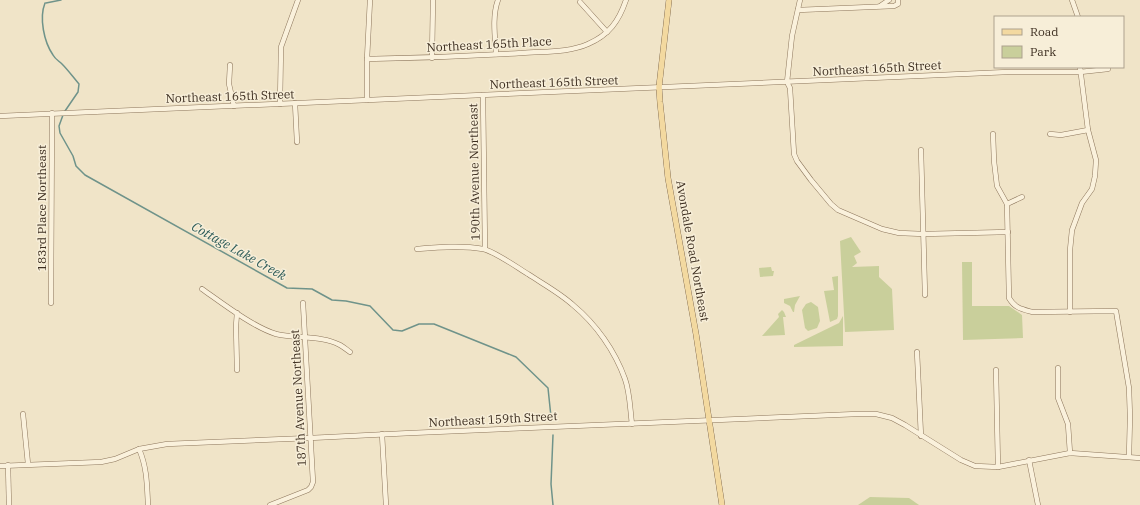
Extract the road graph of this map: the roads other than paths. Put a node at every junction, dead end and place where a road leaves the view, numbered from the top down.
1 (298, 0) edge
2 (370, 0) edge
3 (433, 0) edge
4 (498, 0) edge
5 (626, 0) edge
6 (669, 0) edge
7 (800, 0) edge
8 (889, 0) edge
9 (898, 0) edge
10 (1072, 0) edge
11 (580, 2) dead end
12 (880, 6) junction
13 (798, 10) junction
14 (1078, 16) edge
15 (607, 32) junction
16 (496, 54) junction
17 (432, 58) junction
18 (367, 59) junction
19 (230, 65) dead end
20 (1080, 69) edge
21 (1108, 69) dead end
22 (788, 82) junction
23 (659, 88) junction
24 (483, 95) junction
25 (367, 100) junction
26 (296, 103) junction
27 (280, 104) junction
28 (234, 106) junction
29 (52, 114) junction
30 (0, 116) edge
31 (1088, 130) junction
32 (993, 134) dead end
33 (1050, 134) dead end
34 (297, 142) dead end
35 (921, 150) dead end
36 (1022, 197) dead end
37 (1007, 204) junction
38 (1008, 232) junction
39 (924, 234) junction
40 (417, 249) dead end
41 (485, 249) junction
42 (202, 289) dead end
43 (925, 295) dead end
44 (51, 303) dead end
45 (303, 303) dead end
46 (1070, 312) junction
47 (237, 313) junction
48 (305, 337) junction
49 (350, 352) dead end
50 (918, 352) dead end
51 (1058, 368) dead end
52 (237, 370) dead end
53 (996, 370) dead end
54 (23, 414) dead end
55 (710, 420) junction
56 (632, 424) junction
57 (382, 434) junction
58 (921, 436) junction
59 (310, 438) junction
60 (139, 449) junction
61 (1070, 453) junction
62 (1129, 456) junction
63 (1140, 458) edge
64 (1029, 460) junction
65 (28, 464) junction
66 (8, 465) junction
67 (0, 466) edge
68 (998, 467) junction
69 (9, 505) edge
70 (148, 505) edge
71 (270, 505) edge
72 (386, 505) edge
73 (722, 505) edge
74 (1038, 505) edge

1 - 27 street
2 - 18 street
3 - 17 street
4 - 16 street
5 - 15 street
6 - 23 main road, Avondale Road Northeast
7 - 13 street
8 - 12 street
9 - 12 street
10 - 14 street
11 - 15 street
12 - 13 street
13 - 22 street
15 - 16 street, Northeast 165th Place
16 - 17 street, Northeast 165th Place
17 - 18 street, Northeast 165th Place
18 - 25 street
19 - 28 street
20 - 21 street, Northeast 165th Street
20 - 22 street, Northeast 165th Street
20 - 31 street
22 - 23 street, Northeast 165th Street
22 - 39 street
23 - 24 street, Northeast 165th Street
23 - 55 main road, Avondale Road Northeast
24 - 25 street, Northeast 165th Street
24 - 41 street, 190th Avenue Northeast
25 - 26 street, Northeast 165th Street
26 - 27 street, Northeast 165th Street
26 - 34 street
27 - 28 street, Northeast 165th Street
28 - 29 street, Northeast 165th Street
29 - 30 street, Northeast 165th Street
29 - 44 street, 183rd Place Northeast
31 - 33 street
31 - 46 street
32 - 37 street
35 - 39 street
36 - 37 street
37 - 38 street
38 - 39 street
38 - 46 street
39 - 43 street
40 - 41 street
41 - 56 street
42 - 47 street
45 - 48 street, 187th Avenue Northeast
46 - 62 street
47 - 48 street
47 - 52 street
48 - 49 street
48 - 59 street, 187th Avenue Northeast
50 - 58 street
51 - 61 street
53 - 68 street
54 - 65 street
55 - 56 street, Northeast 159th Street
55 - 58 street, Northeast 159th Street
55 - 73 main road, Avondale Road Northeast
56 - 57 street, Northeast 159th Street
57 - 59 street, Northeast 159th Street
57 - 72 street
58 - 68 street, Northeast 159th Street
59 - 60 street, Northeast 159th Street
59 - 71 street, 187th Avenue Northeast
60 - 65 street, Northeast 159th Street
60 - 70 street
61 - 62 street
61 - 64 street
62 - 63 street
64 - 68 street
64 - 74 street
65 - 66 street, Northeast 159th Street
66 - 67 street, Northeast 159th Street
66 - 69 street

